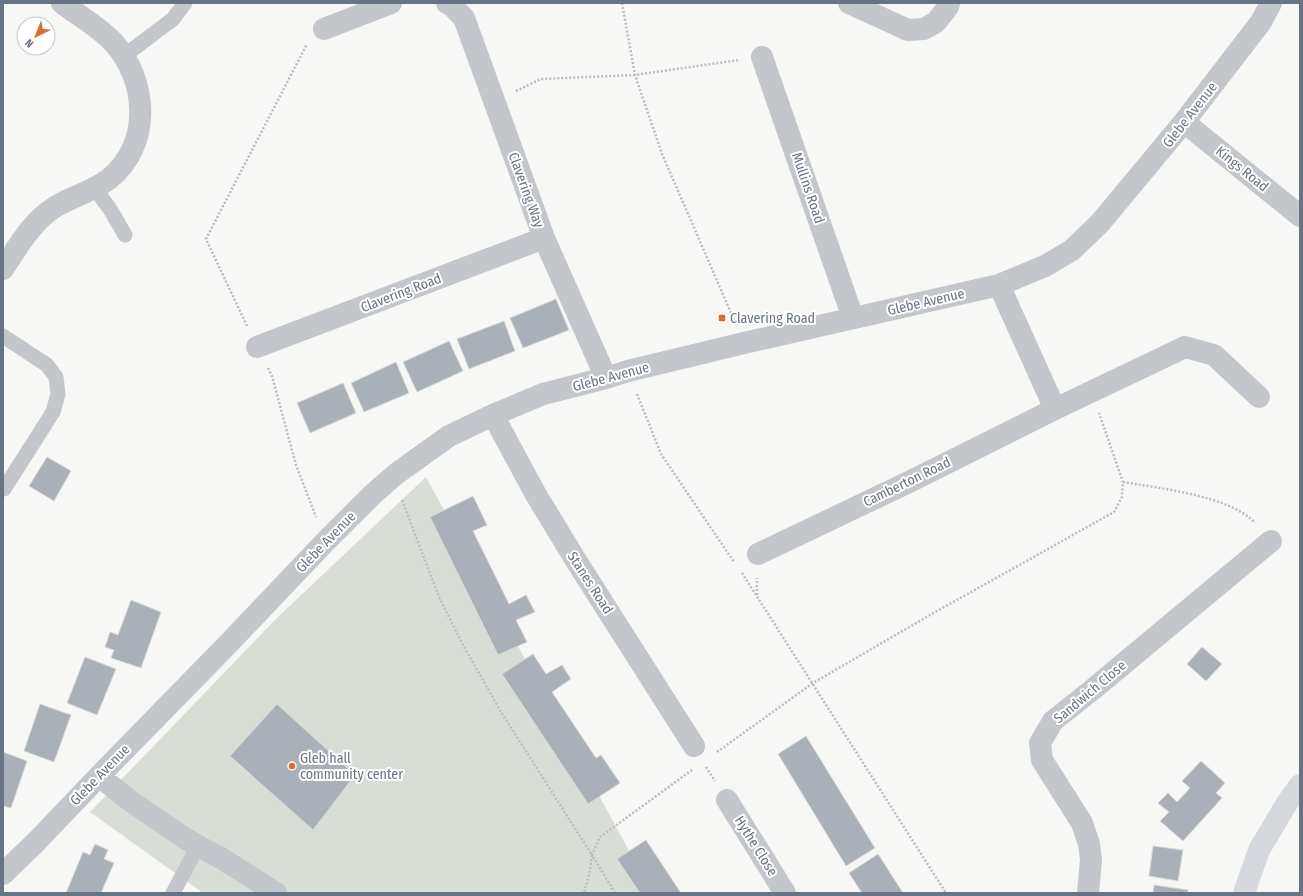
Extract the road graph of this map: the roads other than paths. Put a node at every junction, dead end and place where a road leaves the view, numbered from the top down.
1 (62, 3) edge
2 (185, 3) edge
3 (391, 3) edge
4 (447, 3) edge
5 (850, 3) edge
6 (949, 3) edge
7 (1272, 3) edge
8 (316, 34) road end
9 (124, 56) junction
10 (762, 57) road end
11 (1184, 122) junction
12 (95, 189) junction
13 (1300, 216) edge
14 (125, 235) dead end
15 (544, 238) junction
16 (3, 269) edge
17 (999, 285) junction
18 (853, 318) junction
19 (3, 336) edge
20 (257, 347) road end
21 (606, 378) junction
22 (1259, 397) dead end
23 (1055, 409) junction
24 (494, 415) junction
25 (4, 489) edge
26 (1271, 541) road end
27 (758, 554) dead end
28 (698, 754) road end
29 (98, 776) junction
30 (1300, 785) edge
31 (727, 800) road end
32 (198, 846) junction
33 (3, 874) edge
34 (173, 893) edge
35 (276, 893) edge
36 (785, 893) edge
37 (1088, 893) edge
38 (1244, 893) edge

1 - 9 street
2 - 9 lane
3 - 8 street
4 - 15 street, Clavering Way
5 - 6 street
7 - 11 street, Glebe Avenue
9 - 12 street
10 - 18 street, Mullins Road
11 - 13 street, Kings Road
11 - 17 street, Glebe Avenue
12 - 14 lane
12 - 16 street
15 - 20 street, Clavering Road
15 - 21 street, Clavering Way
17 - 18 street, Glebe Avenue
17 - 23 street
18 - 21 street, Glebe Avenue
19 - 25 lane
21 - 24 street, Glebe Avenue
22 - 23 street, Camberton Road
23 - 27 street, Camberton Road
24 - 28 street, Stanes Road
24 - 29 street, Glebe Avenue
26 - 37 street, Sandwich Close
29 - 32 street
29 - 33 street, Glebe Avenue
30 - 38 street
31 - 36 street, Hythe Close
32 - 34 lane
32 - 35 street

